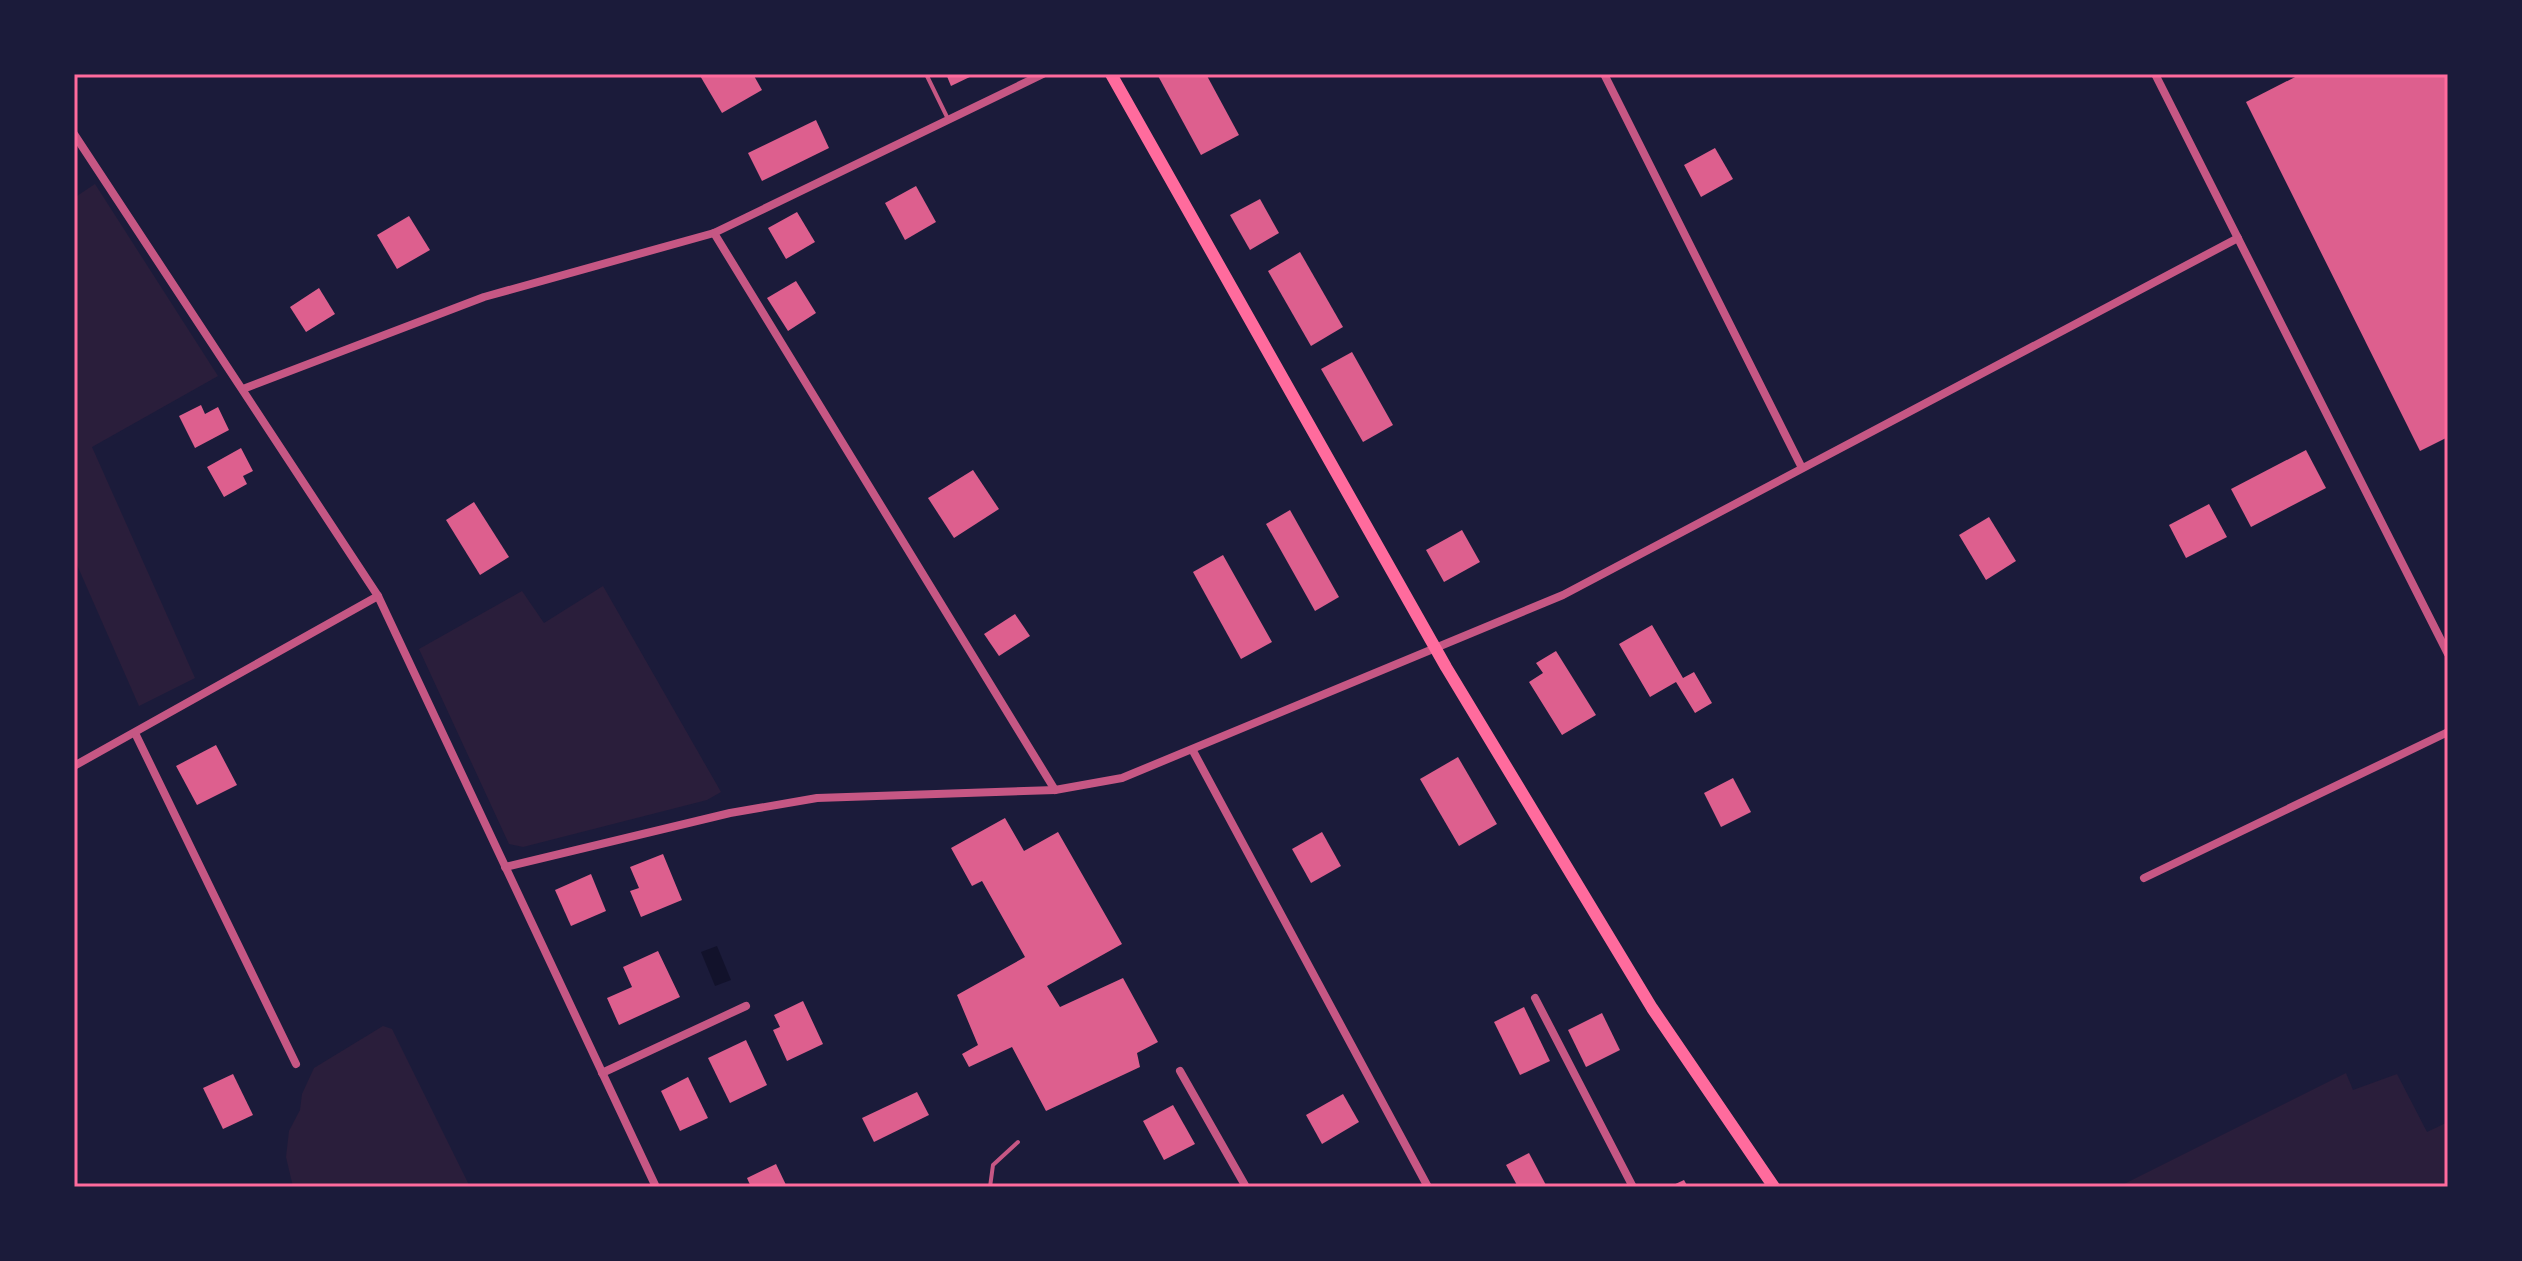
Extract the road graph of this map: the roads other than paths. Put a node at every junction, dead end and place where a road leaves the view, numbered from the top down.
1 (926, 74) edge
2 (1043, 74) edge
3 (1111, 74) edge
4 (1604, 74) edge
5 (2155, 74) edge
6 (948, 119) junction
7 (74, 134) edge
8 (714, 233) junction
9 (2238, 238) junction
10 (243, 389) junction
11 (1801, 466) junction
12 (378, 596) junction
13 (1436, 649) junction
14 (2448, 654) edge
15 (2448, 732) edge
16 (135, 733) junction
17 (1193, 751) junction
18 (74, 766) edge
19 (1055, 790) junction
20 (505, 867) junction
21 (2144, 878) dead end
22 (1535, 998) dead end
23 (746, 1006) dead end
24 (296, 1064) dead end
25 (1180, 1071) dead end
26 (602, 1073) junction
27 (1018, 1142) dead end
28 (656, 1187) edge
29 (990, 1187) edge
30 (1246, 1187) edge
31 (1428, 1187) edge
32 (1633, 1187) edge
33 (1774, 1187) edge

1 - 6 lane
2 - 6 street
3 - 13 main road
4 - 11 street
5 - 9 street
6 - 8 street
7 - 10 street
8 - 10 street
8 - 19 street
9 - 11 street
9 - 14 street
10 - 12 street
11 - 13 street
12 - 16 street
12 - 20 street
13 - 17 street
13 - 33 main road
15 - 21 street
16 - 18 street
16 - 24 street
17 - 19 street
17 - 31 street
19 - 20 street
20 - 26 street
22 - 32 street
23 - 26 street
25 - 30 street
26 - 28 street
27 - 29 lane

